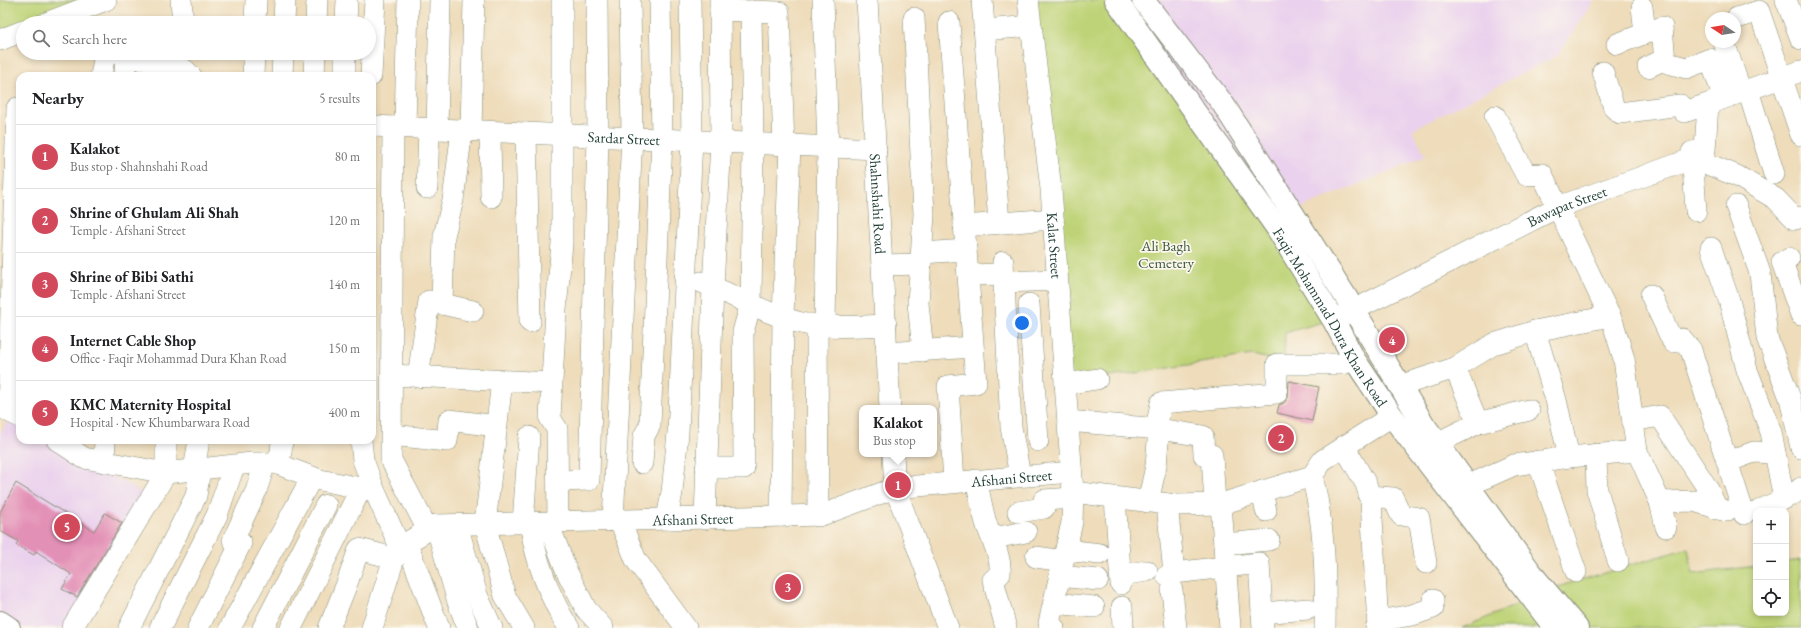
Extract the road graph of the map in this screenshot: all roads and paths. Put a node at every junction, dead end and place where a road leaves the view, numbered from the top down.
1 (106, 0) edge
2 (182, 0) edge
3 (256, 0) edge
4 (285, 0) edge
5 (317, 0) edge
6 (347, 0) edge
7 (375, 0) edge
8 (408, 0) edge
9 (440, 0) edge
10 (474, 0) edge
11 (562, 0) edge
12 (597, 0) edge
13 (630, 0) edge
14 (660, 0) edge
15 (690, 0) edge
16 (823, 0) edge
17 (867, 0) edge
18 (982, 0) edge
19 (1028, 0) edge
20 (1116, 0) edge
21 (1143, 0) edge
22 (1786, 0) edge
23 (720, 5) edge
24 (1642, 7) dead end
25 (751, 11) junction
26 (84, 16) edge
27 (183, 16) edge
28 (255, 16) edge
29 (284, 16) edge
30 (316, 16) edge
31 (346, 16) edge
32 (374, 16) edge
33 (1741, 17) edge
34 (914, 18) dead end
35 (950, 22) dead end
36 (1031, 26) junction
37 (984, 30) junction
38 (1645, 33) junction
39 (16, 34) edge
40 (1801, 39) edge
41 (0, 40) edge
42 (1617, 44) dead end
43 (1725, 48) edge
44 (104, 60) edge
45 (254, 60) edge
46 (283, 60) edge
47 (315, 60) edge
48 (345, 60) edge
49 (372, 60) edge
50 (122, 62) edge
51 (186, 69) edge
52 (163, 70) edge
53 (1801, 71) edge
54 (102, 72) edge
55 (253, 72) edge
56 (282, 72) edge
57 (314, 72) edge
58 (345, 72) edge
59 (371, 72) edge
60 (1603, 72) dead end
61 (1199, 73) junction
62 (1781, 77) junction
63 (1179, 89) junction
64 (1731, 96) junction
65 (12, 112) edge
66 (1495, 116) dead end
67 (376, 126) edge
68 (399, 127) junction
69 (433, 129) junction
70 (474, 131) junction
71 (526, 133) junction
72 (562, 135) junction
73 (1801, 135) edge
74 (598, 136) junction
75 (632, 137) junction
76 (662, 139) junction
77 (692, 140) junction
78 (721, 142) junction
79 (753, 144) junction
80 (787, 145) junction
81 (828, 147) junction
82 (876, 149) junction
83 (1693, 162) junction
84 (1774, 174) dead end
85 (427, 188) dead end
86 (491, 197) dead end
87 (1736, 206) dead end
88 (1558, 207) junction
89 (1696, 211) dead end
90 (1801, 216) edge
91 (1053, 219) junction
92 (999, 223) junction
93 (964, 226) junction
94 (1711, 248) dead end
95 (966, 250) junction
96 (921, 258) junction
97 (1789, 258) dead end
98 (626, 263) junction
99 (657, 264) junction
100 (882, 265) junction
101 (1004, 272) junction
102 (685, 275) junction
103 (968, 275) junction
104 (1058, 280) junction
105 (712, 286) junction
106 (1651, 295) dead end
107 (751, 303) junction
108 (442, 304) junction
109 (1029, 304) dead end
110 (473, 311) dead end
111 (1344, 315) junction
112 (783, 316) junction
113 (1610, 316) junction
114 (1801, 316) edge
115 (530, 322) dead end
116 (821, 325) junction
117 (886, 325) junction
118 (1535, 331) junction
119 (1006, 334) junction
120 (973, 342) junction
121 (923, 351) junction
122 (887, 353) junction
123 (1354, 359) junction
124 (1454, 368) junction
125 (710, 369) junction
126 (743, 369) junction
127 (392, 375) junction
128 (418, 377) junction
129 (1097, 379) dead end
130 (502, 381) junction
131 (551, 383) junction
132 (1065, 384) junction
133 (1399, 386) junction
134 (890, 405) edge
135 (1035, 406) junction
136 (1010, 407) junction
137 (1529, 410) dead end
138 (16, 416) edge
139 (1392, 416) junction
140 (1068, 421) junction
141 (1633, 421) junction
142 (1478, 423) junction
143 (497, 426) junction
144 (1157, 429) junction
145 (392, 435) junction
146 (529, 437) dead end
147 (1038, 441) dead end
148 (1436, 443) junction
149 (105, 444) edge
150 (166, 444) edge
151 (199, 444) edge
152 (282, 444) edge
153 (359, 444) edge
154 (1344, 446) junction
155 (78, 447) edge
156 (1801, 448) edge
157 (1637, 451) junction
158 (1775, 453) junction
159 (1596, 454) junction
160 (893, 457) edge
161 (1569, 457) junction
162 (1538, 461) junction
163 (104, 462) junction
164 (1727, 462) junction
165 (270, 463) junction
166 (642, 463) dead end
167 (234, 466) junction
168 (706, 468) junction
169 (197, 470) junction
170 (1071, 472) junction
171 (166, 473) junction
172 (1020, 476) junction
173 (1312, 476) junction
174 (312, 477) junction
175 (976, 480) junction
176 (558, 481) junction
177 (954, 482) junction
178 (367, 487) junction
179 (895, 488) junction
180 (1801, 488) edge
181 (1459, 490) junction
182 (1262, 491) junction
183 (1073, 495) junction
184 (1370, 496) junction
185 (1115, 498) junction
186 (1784, 499) junction
187 (1660, 502) junction
188 (1158, 503) junction
189 (1218, 504) junction
190 (326, 505) dead end
191 (1763, 508) edge
192 (1717, 509) junction
193 (1266, 511) dead end
194 (1018, 512) dead end
195 (1753, 512) edge
196 (781, 516) junction
197 (818, 516) junction
198 (705, 518) junction
199 (667, 519) junction
200 (617, 521) junction
201 (540, 523) junction
202 (485, 524) junction
203 (457, 525) junction
204 (1666, 527) dead end
205 (432, 528) junction
206 (1026, 532) dead end
207 (993, 538) junction
208 (1269, 540) dead end
209 (1224, 544) junction
210 (275, 545) junction
211 (400, 550) junction
212 (1100, 554) dead end
213 (300, 556) junction
214 (1036, 557) dead end
215 (1618, 561) dead end
216 (1063, 562) junction
217 (1426, 563) dead end
218 (1226, 568) junction
219 (1147, 571) dead end
220 (1576, 572) dead end
221 (1098, 580) dead end
222 (1171, 580) junction
223 (1433, 600) dead end
224 (1054, 603) junction
225 (1094, 607) dead end
226 (1122, 607) dead end
227 (1308, 609) dead end
228 (1271, 620) edge
229 (1377, 624) edge
230 (1050, 626) edge
231 (943, 627) edge
232 (72, 628) edge
233 (128, 628) edge
234 (160, 628) edge
235 (198, 628) edge
236 (230, 628) edge
237 (263, 628) edge
238 (291, 628) edge
239 (329, 628) edge
240 (372, 628) edge
241 (439, 628) edge
242 (468, 628) edge
243 (492, 628) edge
244 (524, 628) edge
245 (570, 628) edge
246 (603, 628) edge
247 (686, 628) edge
248 (1006, 628) edge
249 (1123, 628) edge
250 (1176, 628) edge
251 (1230, 628) edge
252 (1325, 628) edge
253 (1554, 628) edge
254 (1577, 628) edge

1 - 26 street
2 - 27 street
3 - 28 street
4 - 29 street
5 - 30 street
6 - 31 street
7 - 32 street
8 - 68 street
9 - 69 street
10 - 70 street
11 - 72 street
12 - 74 street
13 - 75 street
14 - 76 street
15 - 77 street
16 - 81 street
17 - 82 street, Shahnshahi Road
18 - 37 street
19 - 36 street, Kalat Street
20 - 63 main road, Faqir Mohammad Dura Khan Road
21 - 61 main road, Faqir Mohammad Dura Khan Road
22 - 40 street
23 - 25 street
23 - 78 street
24 - 38 street
25 - 79 street
25 - 80 street
33 - 62 street
34 - 96 street
35 - 93 street
36 - 37 street
36 - 91 street, Kalat Street
37 - 92 street
38 - 42 street
38 - 64 street
39 - 41 street
43 - 64 street
44 - 54 street
45 - 55 street
46 - 56 street
47 - 57 street
48 - 58 street
49 - 59 street
50 - 52 street
51 - 52 street
53 - 62 street
60 - 64 street
61 - 63 main road
61 - 111 main road, Faqir Mohammad Dura Khan Road
62 - 64 street
62 - 73 street
63 - 111 main road, Faqir Mohammad Dura Khan Road
64 - 83 street
64 - 84 street
65 - 138 street
66 - 88 street
67 - 68 street, Sardar Street
68 - 69 street, Sardar Street
68 - 127 street
69 - 70 street, Sardar Street
69 - 85 street
70 - 71 street, Sardar Street
70 - 86 street
70 - 108 street
71 - 72 street, Sardar Street
71 - 115 street
72 - 74 street, Sardar Street
72 - 131 street
74 - 75 street, Sardar Street
74 - 176 street
75 - 76 street, Sardar Street
75 - 98 street
76 - 77 street, Sardar Street
76 - 99 street
77 - 78 street, Sardar Street
77 - 102 street
78 - 79 street, Sardar Street
78 - 105 street
79 - 80 street, Sardar Street
79 - 107 street
80 - 81 street, Sardar Street
80 - 112 street
81 - 82 street, Sardar Street
81 - 116 street
82 - 100 street, Shahnshahi Road
83 - 88 street, Bawapat Street
83 - 89 street
83 - 90 street, Bawapat Street
87 - 156 street
88 - 111 street, Bawapat Street
88 - 113 street
91 - 92 street
91 - 104 street, Kalat Street
92 - 93 street
93 - 95 street
94 - 158 street
95 - 96 street
95 - 103 street
96 - 100 street
96 - 121 street
97 - 114 street
98 - 99 street
98 - 200 street
99 - 102 street
99 - 166 street
100 - 117 street, Shahnshahi Road
101 - 103 street
101 - 104 street
101 - 119 street
102 - 105 street
102 - 199 street
103 - 120 street
104 - 132 street, Kalat Street
105 - 107 street
105 - 125 street
106 - 164 street
107 - 112 street
107 - 126 street
108 - 110 street
108 - 128 street
109 - 135 street
111 - 123 main road, Faqir Mohammad Dura Khan Road
111 - 133 main road, Faqir Mohammad Dura Khan Road
112 - 116 street
112 - 196 street
113 - 118 street
113 - 141 street
116 - 117 street
116 - 197 street
117 - 122 street, Shahnshahi Road
118 - 124 street
118 - 161 street
119 - 120 street
119 - 136 street
120 - 121 street
120 - 177 street
121 - 122 street
122 - 134 street, Shahnshahi Road
123 - 139 main road, Faqir Mohammad Dura Khan Road
123 - 144 street
124 - 133 street
124 - 142 street
125 - 126 street
125 - 168 street
126 - 168 street
127 - 128 street
127 - 145 street
128 - 130 street
129 - 132 street
130 - 131 street
130 - 143 street
131 - 176 street
132 - 140 street, Kalat Street
133 - 148 main road, Faqir Mohammad Dura Khan Road
135 - 136 street
135 - 147 street
136 - 172 street
137 - 142 street
139 - 154 street
139 - 181 main road, Faqir Mohammad Dura Khan Road
140 - 144 street
140 - 170 street, Kalat Street
141 - 157 street
141 - 192 street
142 - 148 street
143 - 145 street
143 - 202 street
144 - 188 street
144 - 189 street
145 - 205 street
146 - 201 street
148 - 181 main road, Faqir Mohammad Dura Khan Road
149 - 163 street
150 - 171 street
151 - 169 street
152 - 165 street
153 - 178 street
154 - 173 street
154 - 184 street
155 - 163 street
157 - 159 street
157 - 187 street
158 - 164 street
158 - 186 street
159 - 161 street
159 - 215 street
160 - 179 street
161 - 162 street
162 - 181 street
162 - 220 street
163 - 171 street
164 - 195 street
165 - 167 street
165 - 174 street
165 - 235 street
167 - 169 street
167 - 234 street
168 - 198 street
169 - 171 street
169 - 233 street
170 - 172 street, Afshani Street
170 - 183 street, Kalat Street
171 - 232 street
172 - 175 street, Afshani Street
173 - 182 street
173 - 252 street
174 - 178 street
174 - 210 street
175 - 177 street, Afshani Street
175 - 207 street
176 - 201 street
177 - 179 street, Afshani Street
178 - 211 street
178 - 238 street
179 - 197 street, Afshani Street
179 - 231 street
180 - 186 street
181 - 253 main road, Faqir Mohammad Dura Khan Road
181 - 254 main road, Faqir Mohammad Dura Khan Road
182 - 189 street
182 - 193 street
183 - 185 street
183 - 194 street
183 - 216 street, Kalat Street
184 - 217 street
184 - 229 street
185 - 188 street
185 - 219 street
186 - 191 street
187 - 192 street
187 - 204 street
188 - 189 street
188 - 222 street
189 - 209 street
190 - 213 street
192 - 195 street
196 - 197 street, Afshani Street
196 - 198 street, Afshani Street
198 - 199 street, Afshani Street
199 - 200 street, Afshani Street
200 - 201 street, Afshani Street
200 - 247 street
201 - 202 street, Afshani Street
201 - 245 street
201 - 246 street
202 - 203 street, Afshani Street
202 - 244 street
203 - 205 street, Afshani Street
203 - 243 street
205 - 211 street
205 - 242 street
206 - 207 street
207 - 248 street
208 - 209 street
209 - 218 street
210 - 213 street
210 - 236 street
211 - 239 street
211 - 240 street
211 - 241 street
212 - 216 street
213 - 237 street
214 - 216 street
216 - 221 street
216 - 224 street, Kalat Street
218 - 222 street
218 - 228 street
218 - 251 street
222 - 250 street
223 - 229 street
224 - 225 street
224 - 230 street, Kalat Street
226 - 249 street
227 - 228 street

